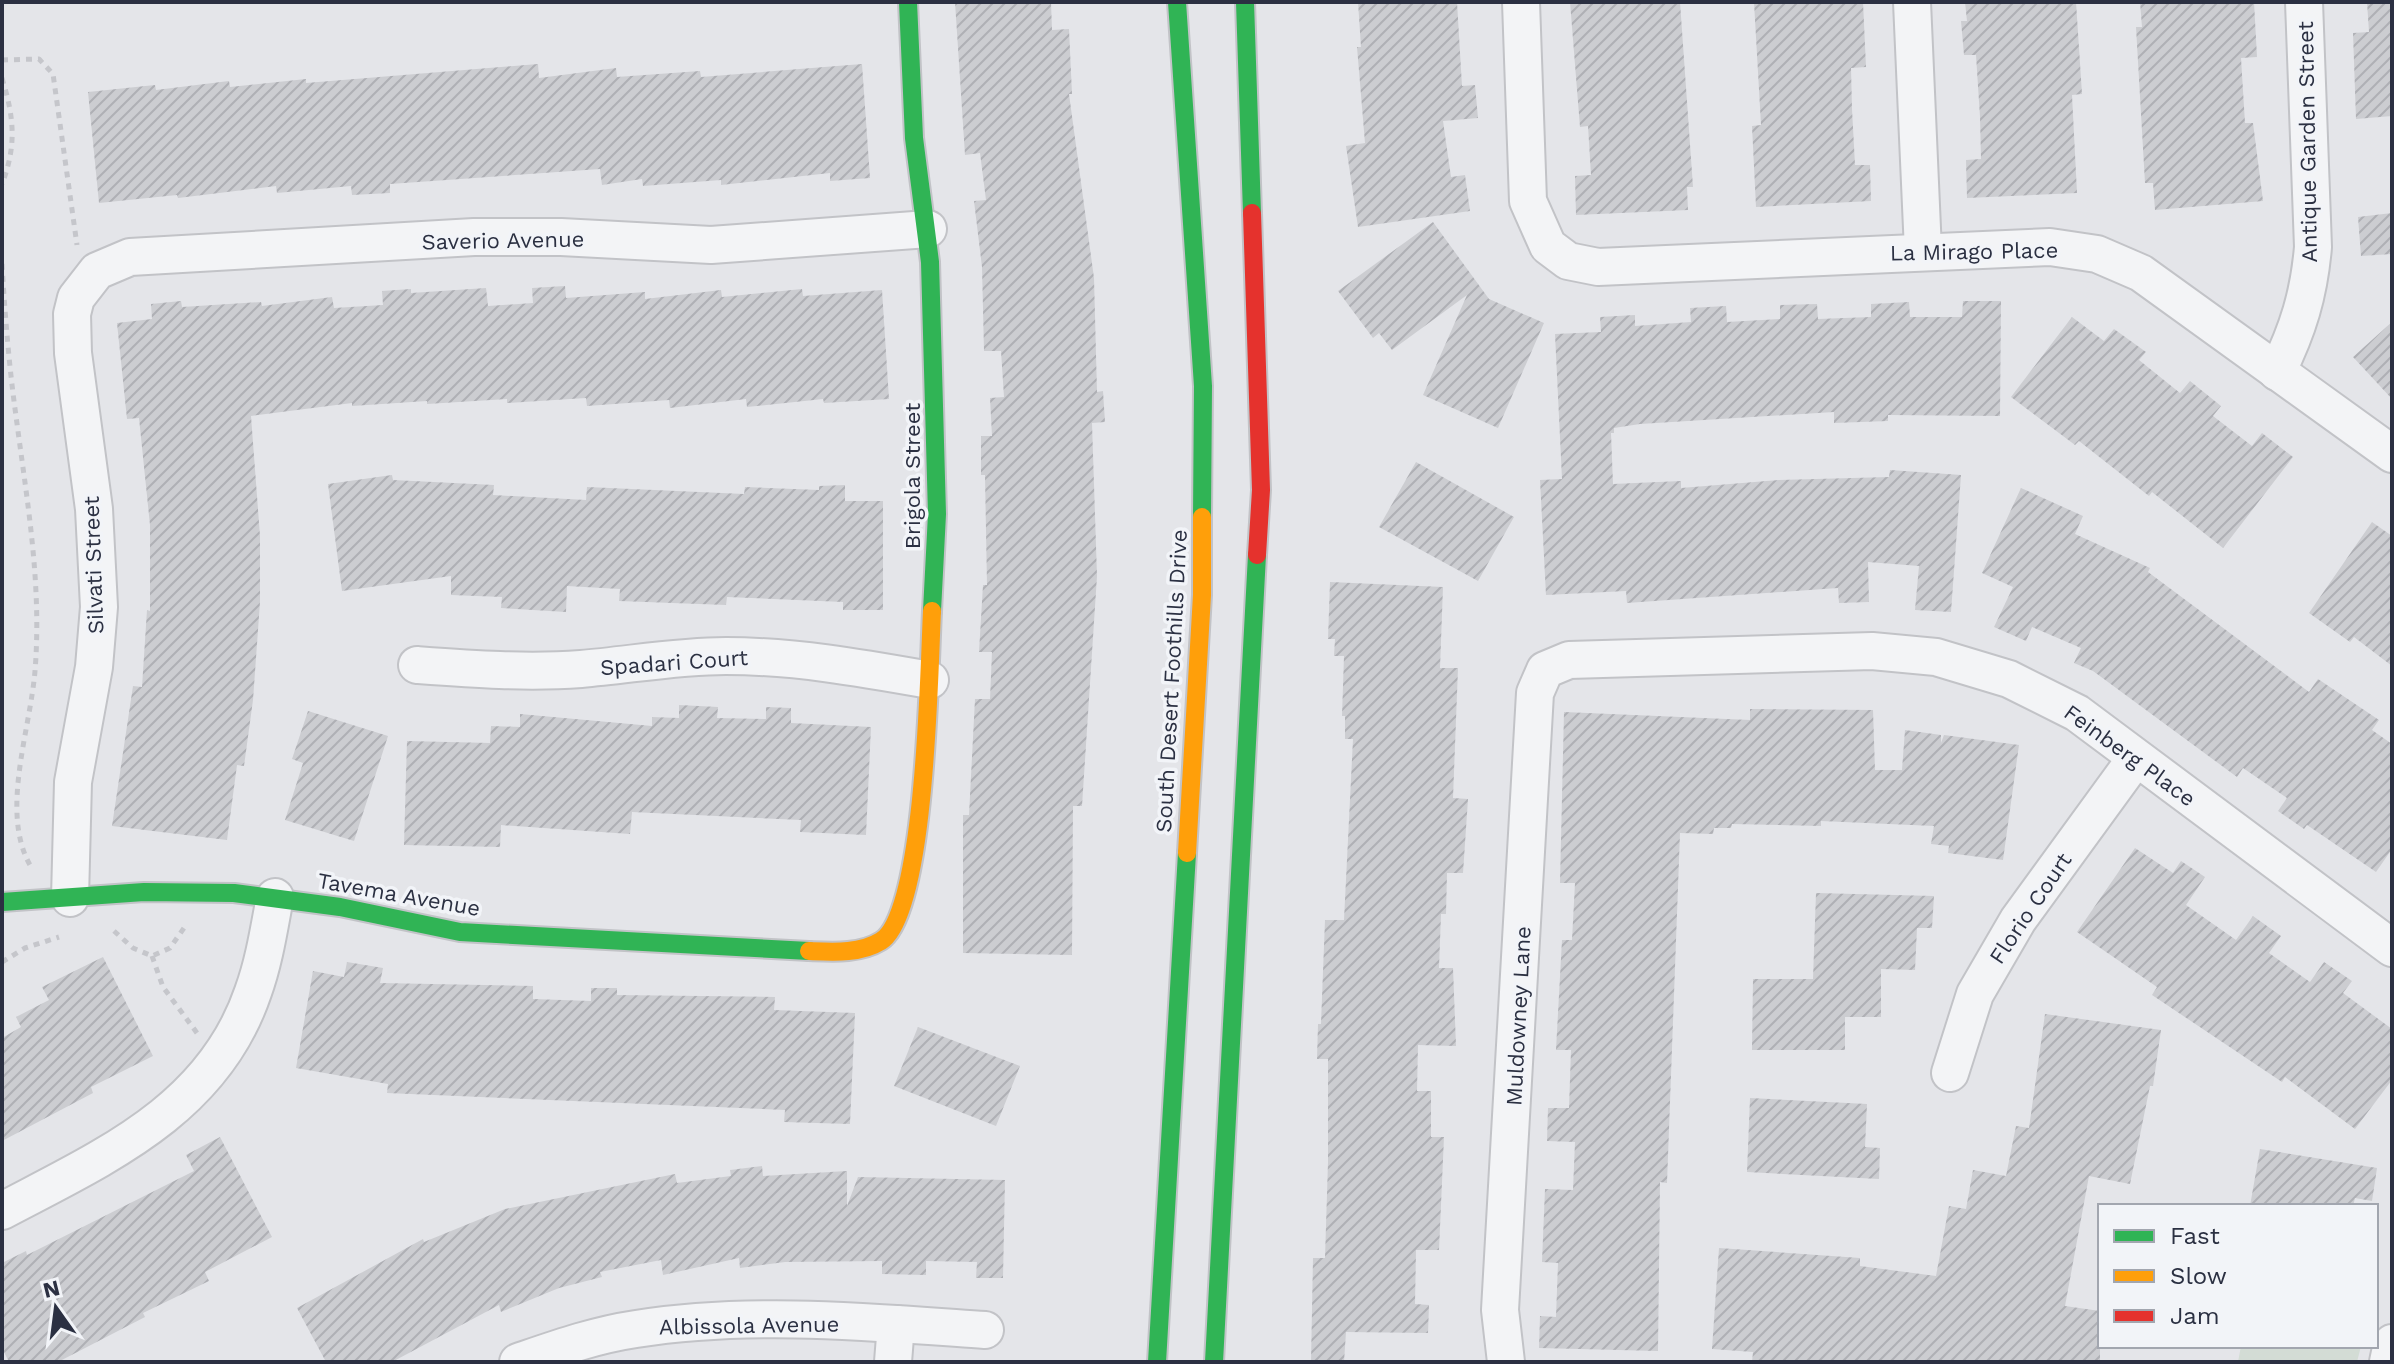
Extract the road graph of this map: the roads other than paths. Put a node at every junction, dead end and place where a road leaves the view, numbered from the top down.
1 (908, 2) edge
2 (1177, 2) edge
3 (1245, 2) edge
4 (1521, 2) edge
5 (1912, 2) edge
6 (2304, 2) edge
7 (928, 229) junction
8 (1923, 251) junction
9 (81, 266) joint
10 (2277, 372) junction
11 (2392, 454) edge
12 (417, 665) dead end
13 (1545, 670) joint
14 (930, 680) junction
15 (2136, 758) junction
16 (275, 897) junction
17 (2, 902) edge
18 (70, 915) junction
19 (881, 941) joint
20 (2392, 948) edge
21 (1950, 1073) dead end
22 (2, 1211) edge
23 (896, 1324) junction
24 (985, 1330) dead end
25 (2392, 1343) edge
26 (518, 1362) edge
27 (893, 1362) edge
28 (1157, 1362) edge
29 (1214, 1362) edge
30 (1506, 1362) edge
31 (2388, 1362) edge

1 - 7 main road, Brigola Street
2 - 28 main road, South Desert Foothills Drive
3 - 29 main road
4 - 8 street, La Mirago Place
5 - 8 street
6 - 10 street, Antique Garden Street
7 - 9 street, Saverio Avenue
7 - 14 main road, Brigola Street
8 - 10 street, La Mirago Place
9 - 18 street, Silvati Street
10 - 11 street, La Mirago Place
12 - 14 street, Spadari Court
13 - 15 street, Feinberg Place
13 - 30 street, Muldowney Lane
14 - 19 main road, Brigola Street
15 - 20 street, Feinberg Place
15 - 21 street, Florio Court
16 - 18 main road, Tavema Avenue
16 - 19 main road, Tavema Avenue
16 - 22 street
17 - 18 main road, Tavema Avenue
23 - 24 street, Albissola Avenue
23 - 26 street, Albissola Avenue
23 - 27 street
25 - 31 street

